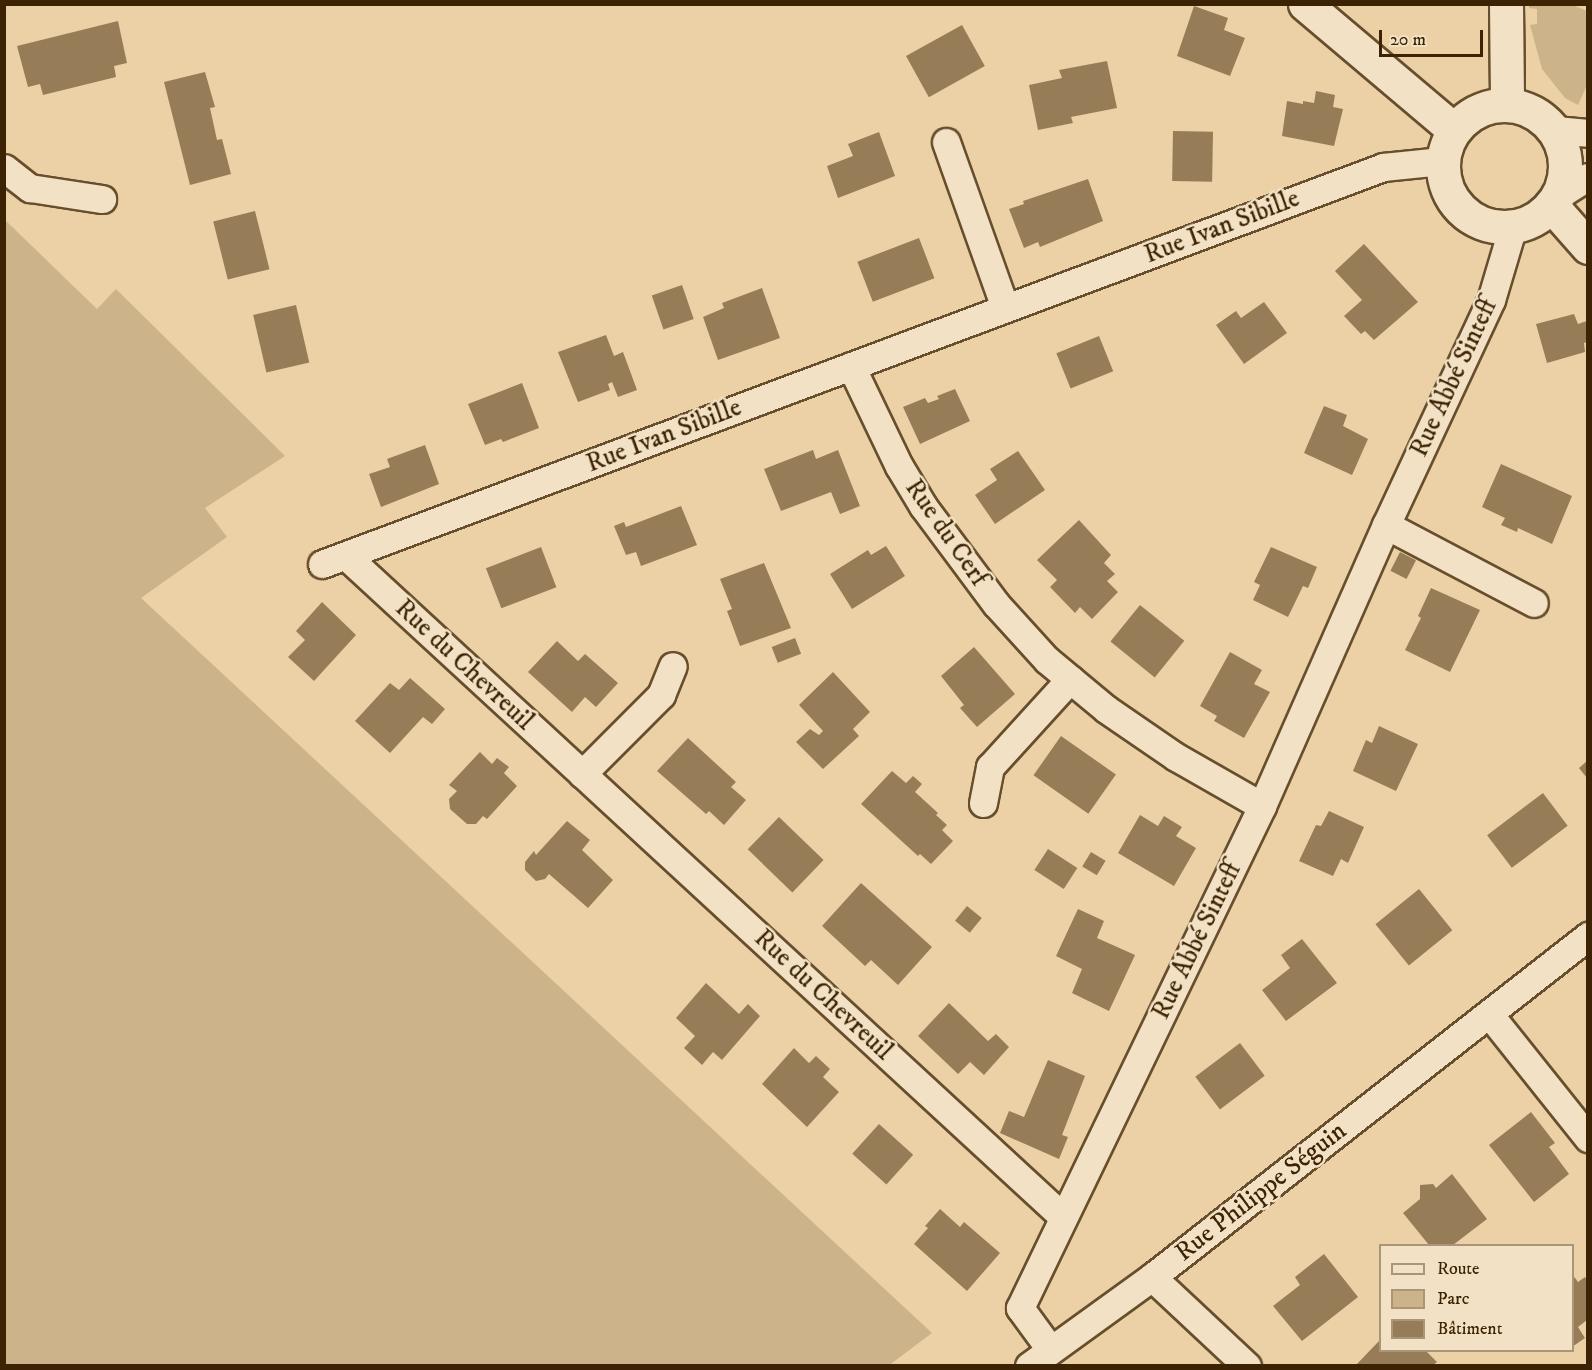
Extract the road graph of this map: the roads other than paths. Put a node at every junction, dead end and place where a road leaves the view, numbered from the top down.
1 (1305, 4) edge
2 (1506, 4) edge
3 (1507, 104) junction
4 (1454, 130) junction
5 (1555, 130) junction
6 (1587, 133) edge
7 (946, 142) dead end
8 (1442, 161) junction
9 (4, 168) edge
10 (1587, 177) edge
11 (102, 200) dead end
12 (1554, 201) junction
13 (1513, 226) junction
14 (1587, 247) edge
15 (1005, 308) junction
16 (851, 366) junction
17 (1386, 525) junction
18 (334, 560) joint
19 (1534, 603) dead end
20 (673, 666) dead end
21 (1070, 679) junction
22 (582, 774) junction
23 (983, 803) dead end
24 (1262, 806) junction
25 (1587, 936) edge
26 (1489, 1014) junction
27 (1587, 1138) edge
28 (1063, 1216) junction
29 (1152, 1277) junction
30 (1039, 1357) edge
31 (1247, 1365) edge

1 - 4 street
2 - 3 street
3 - 4 street
3 - 5 street
4 - 8 street
5 - 6 street
5 - 12 street
7 - 15 street
8 - 13 street
8 - 15 street, Rue Ivan Sibille
9 - 11 street
10 - 12 street
12 - 13 street
12 - 14 street
13 - 17 street, Rue Abbé Sinteff
15 - 16 street, Rue Ivan Sibille
16 - 18 street, Rue Ivan Sibille
16 - 21 street, Rue du Cerf
17 - 19 street
17 - 24 street, Rue Abbé Sinteff
18 - 22 street, Rue du Chevreuil
20 - 22 street
21 - 23 street
21 - 24 street, Rue du Cerf
22 - 28 street, Rue du Chevreuil
24 - 28 street, Rue Abbé Sinteff
25 - 26 street, Rue Philippe Séguin
26 - 27 street
26 - 29 street, Rue Philippe Séguin
28 - 30 street, Rue Abbé Sinteff
29 - 30 street, Rue Philippe Séguin
29 - 31 street

